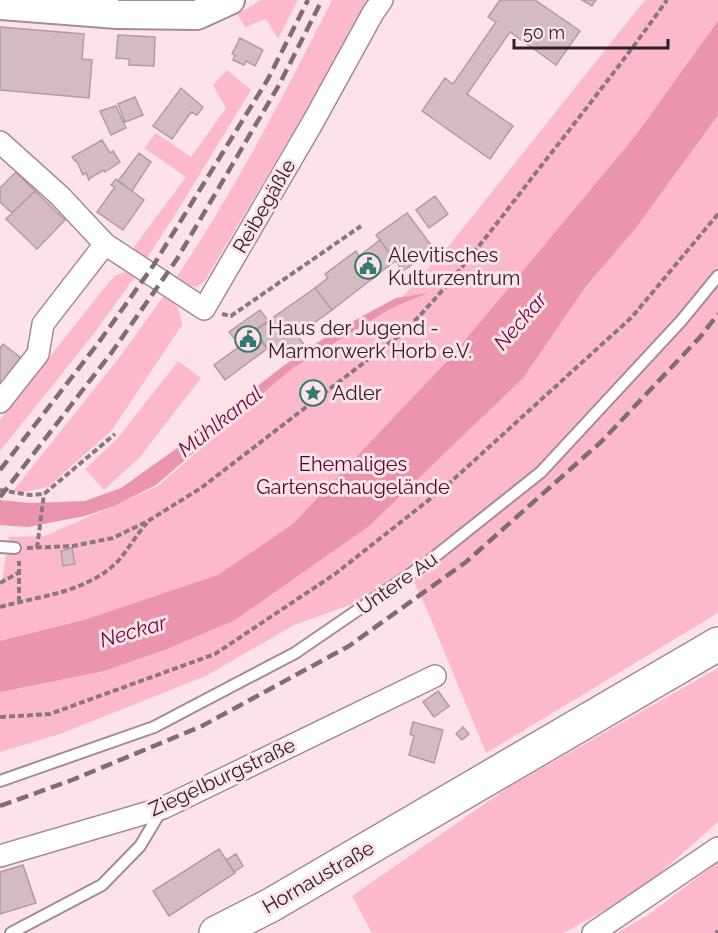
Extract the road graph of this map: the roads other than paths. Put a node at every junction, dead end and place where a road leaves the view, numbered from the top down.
1 (230, 0) edge
2 (382, 0) edge
3 (0, 5) edge
4 (116, 7) edge
5 (4, 151) edge
6 (105, 244) junction
7 (718, 276) edge
8 (0, 402) edge
9 (0, 548) edge
10 (18, 548) road end
11 (718, 644) edge
12 (435, 676) dead end
13 (0, 781) edge
14 (163, 808) junction
15 (718, 848) edge
16 (0, 856) edge
17 (11, 933) edge
18 (216, 933) edge
19 (593, 933) edge

1 - 4 main road
2 - 6 street, Reibegäßle
3 - 4 main road
5 - 6 street
6 - 8 street
7 - 13 lane, Untere Au
9 - 10 lane
11 - 18 main road, Hornaustraße
12 - 14 street, Ziegelburgstraße
14 - 16 street, Ziegelburgstraße
14 - 17 lane
15 - 19 street

